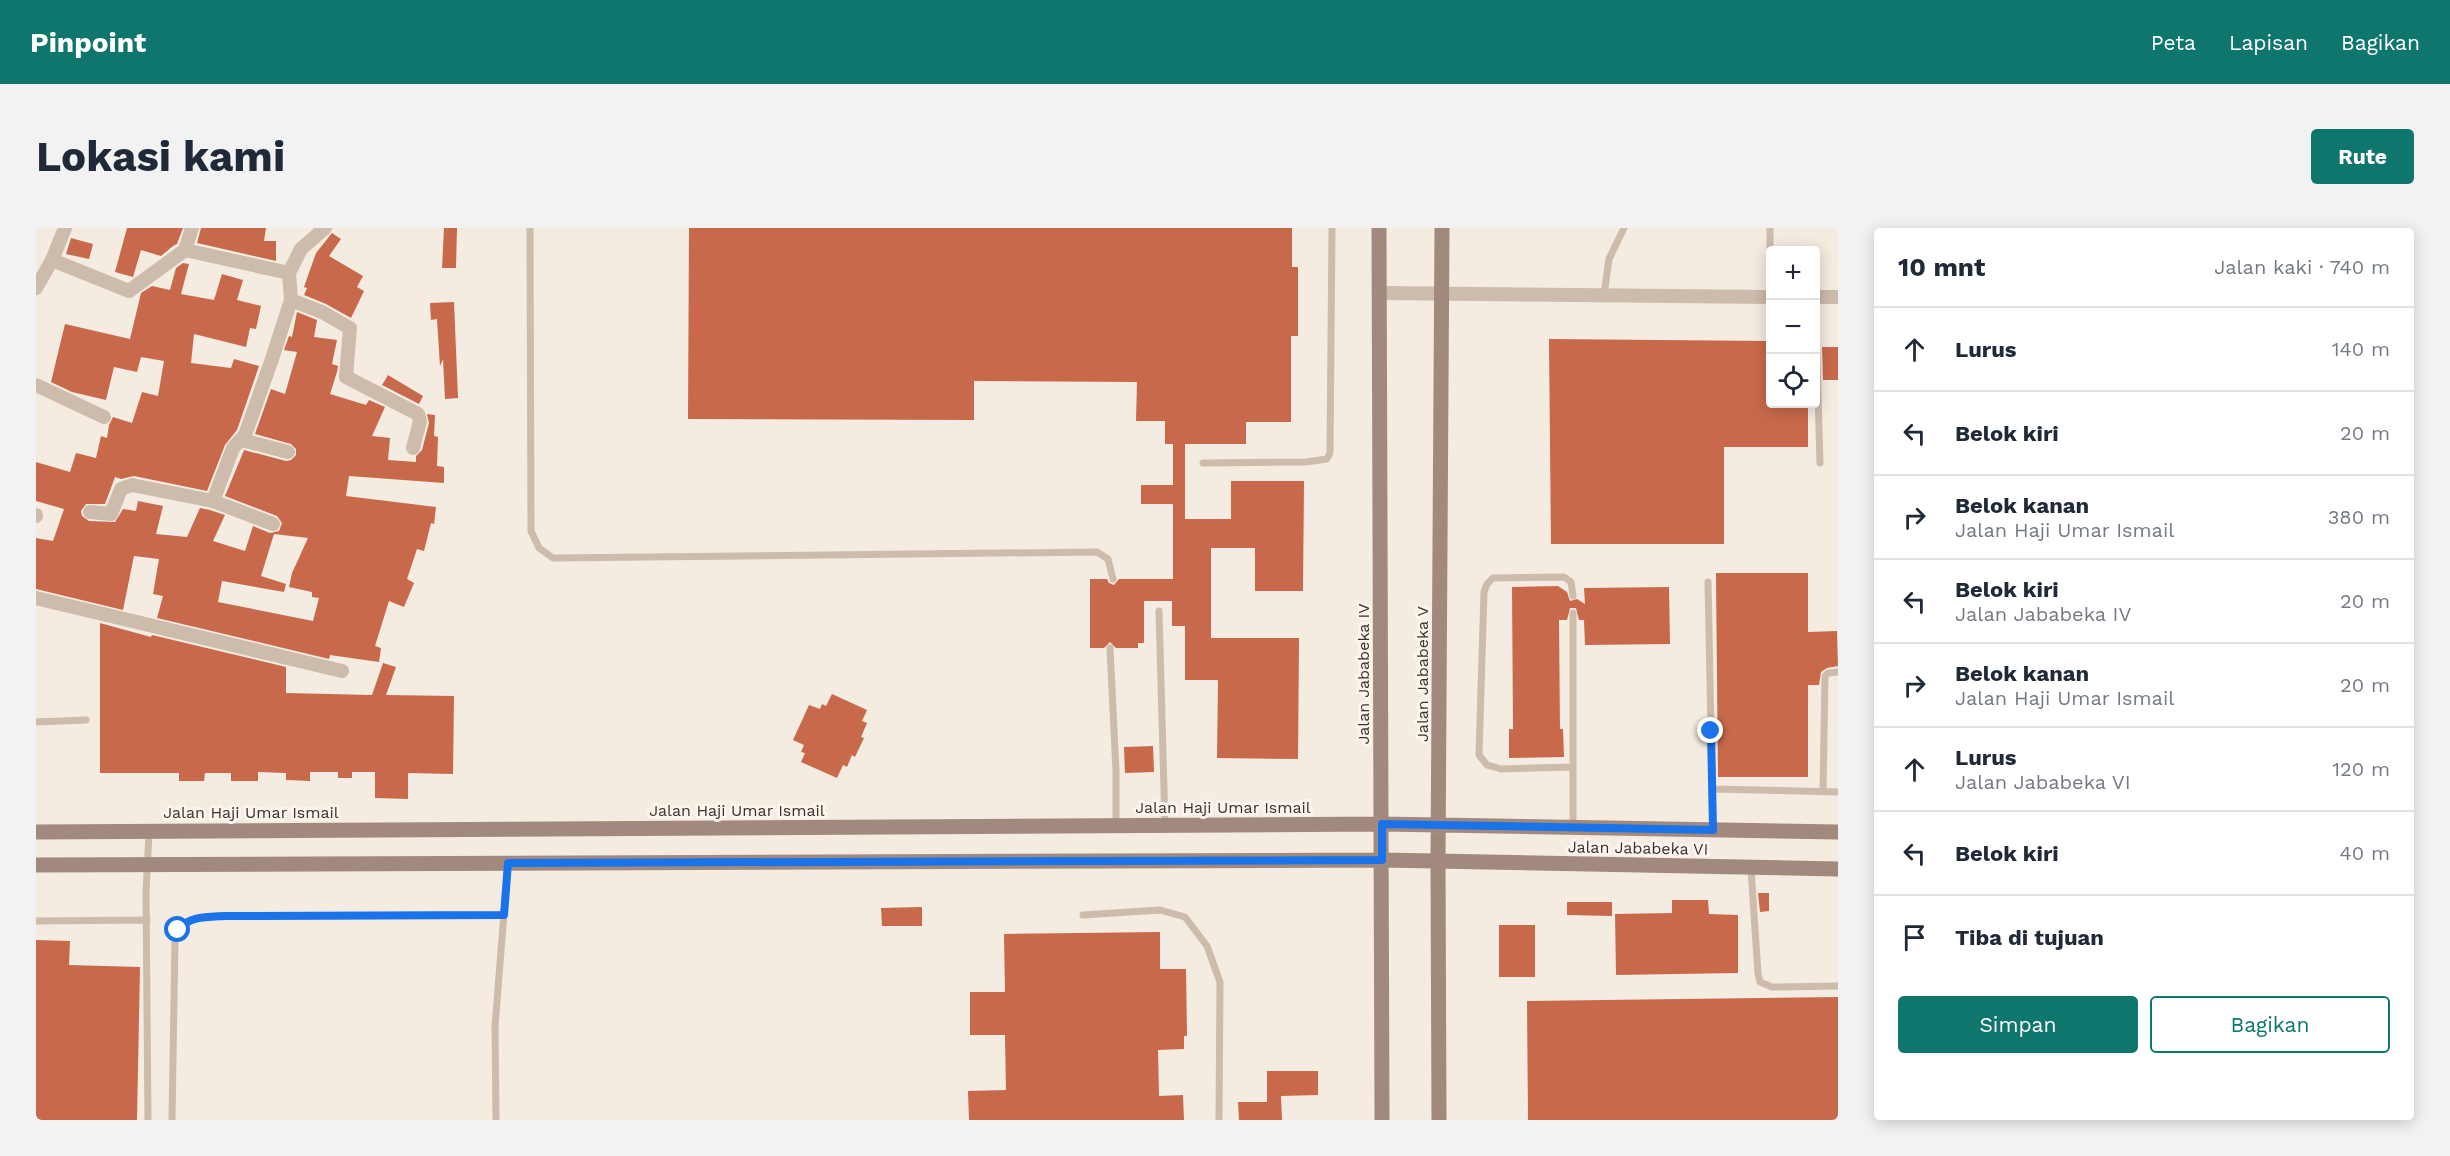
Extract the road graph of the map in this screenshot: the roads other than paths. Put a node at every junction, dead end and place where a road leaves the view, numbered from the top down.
1 (65, 228) edge
2 (192, 228) edge
3 (325, 228) edge
4 (530, 228) edge
5 (1332, 228) edge
6 (1379, 228) edge
7 (1442, 228) edge
8 (1624, 228) edge
9 (1770, 228) edge
10 (1770, 246) edge
11 (185, 250) junction
12 (52, 260) junction
13 (288, 273) junction
14 (36, 288) edge
15 (1379, 293) junction
16 (1441, 294) junction
17 (1604, 295) junction
18 (1766, 297) edge
19 (1820, 297) edge
20 (1838, 297) edge
21 (291, 300) junction
22 (1816, 354) edge
23 (36, 385) edge
24 (104, 417) dead end
25 (242, 440) junction
26 (413, 448) dead end
27 (288, 452) dead end
28 (1203, 463) dead end
29 (1820, 463) dead end
30 (213, 501) junction
31 (90, 512) dead end
32 (273, 524) dead end
33 (1113, 579) dead end
34 (1708, 582) dead end
35 (1573, 596) dead end
36 (36, 598) edge
37 (1159, 611) dead end
38 (1573, 613) dead end
39 (1110, 648) dead end
40 (342, 671) dead end
41 (1838, 672) edge
42 (86, 720) dead end
43 (36, 722) edge
44 (1573, 767) junction
45 (1713, 789) junction
46 (1823, 791) junction
47 (1838, 792) edge
48 (1382, 824) junction
49 (1116, 825) junction
50 (1165, 825) junction
51 (1439, 826) junction
52 (1573, 828) junction
53 (1713, 830) junction
54 (36, 831) edge
55 (149, 831) junction
56 (1838, 832) edge
57 (1382, 860) junction
58 (1438, 862) junction
59 (508, 863) junction
60 (36, 865) edge
61 (147, 865) junction
62 (1751, 868) junction
63 (1838, 869) edge
64 (504, 915) junction
65 (1083, 915) dead end
66 (147, 920) junction
67 (36, 921) edge
68 (1838, 986) edge
69 (148, 1120) edge
70 (172, 1120) edge
71 (496, 1120) edge
72 (1219, 1120) edge
73 (1382, 1120) edge
74 (1439, 1120) edge

1 - 12 street
2 - 11 street
3 - 13 street
4 - 33 lane
5 - 28 lane
6 - 15 street, Jalan Jababeka IV
7 - 16 street, Jalan Jababeka V
8 - 17 lane
9 - 10 lane
11 - 12 street
11 - 13 street
12 - 14 street
13 - 21 street
15 - 16 street
15 - 48 street, Jalan Jababeka IV
16 - 17 street
16 - 51 street, Jalan Jababeka V
17 - 18 street
19 - 20 street
21 - 25 street
21 - 26 street
22 - 29 lane
23 - 24 street
25 - 27 street
25 - 30 street
30 - 31 street
30 - 32 street
34 - 45 lane
35 - 44 lane
36 - 40 street
37 - 50 lane
38 - 44 lane
39 - 49 lane
41 - 46 lane
42 - 43 lane
44 - 52 lane
45 - 46 lane
45 - 53 lane
46 - 47 lane
48 - 50 street, Jalan Haji Umar Ismail
48 - 51 street, Jalan Haji Umar Ismail
48 - 57 street, Jalan Jababeka IV
49 - 50 street, Jalan Haji Umar Ismail
49 - 55 street, Jalan Haji Umar Ismail
51 - 52 street, Jalan Jababeka VI
51 - 58 street, Jalan Jababeka V
52 - 53 street, Jalan Jababeka VI
53 - 56 street, Jalan Jababeka VI
54 - 55 street, Jalan Haji Umar Ismail
55 - 61 lane
57 - 58 street
57 - 59 street
57 - 73 street, Jalan Jababeka IV
58 - 62 street, Jalan Jababeka VI
58 - 74 street, Jalan Jababeka V
59 - 61 street
59 - 64 lane
60 - 61 street
61 - 66 lane
62 - 63 street, Jalan Jababeka VI
62 - 68 lane
64 - 70 lane
64 - 71 lane
65 - 72 lane
66 - 67 lane
66 - 69 lane

